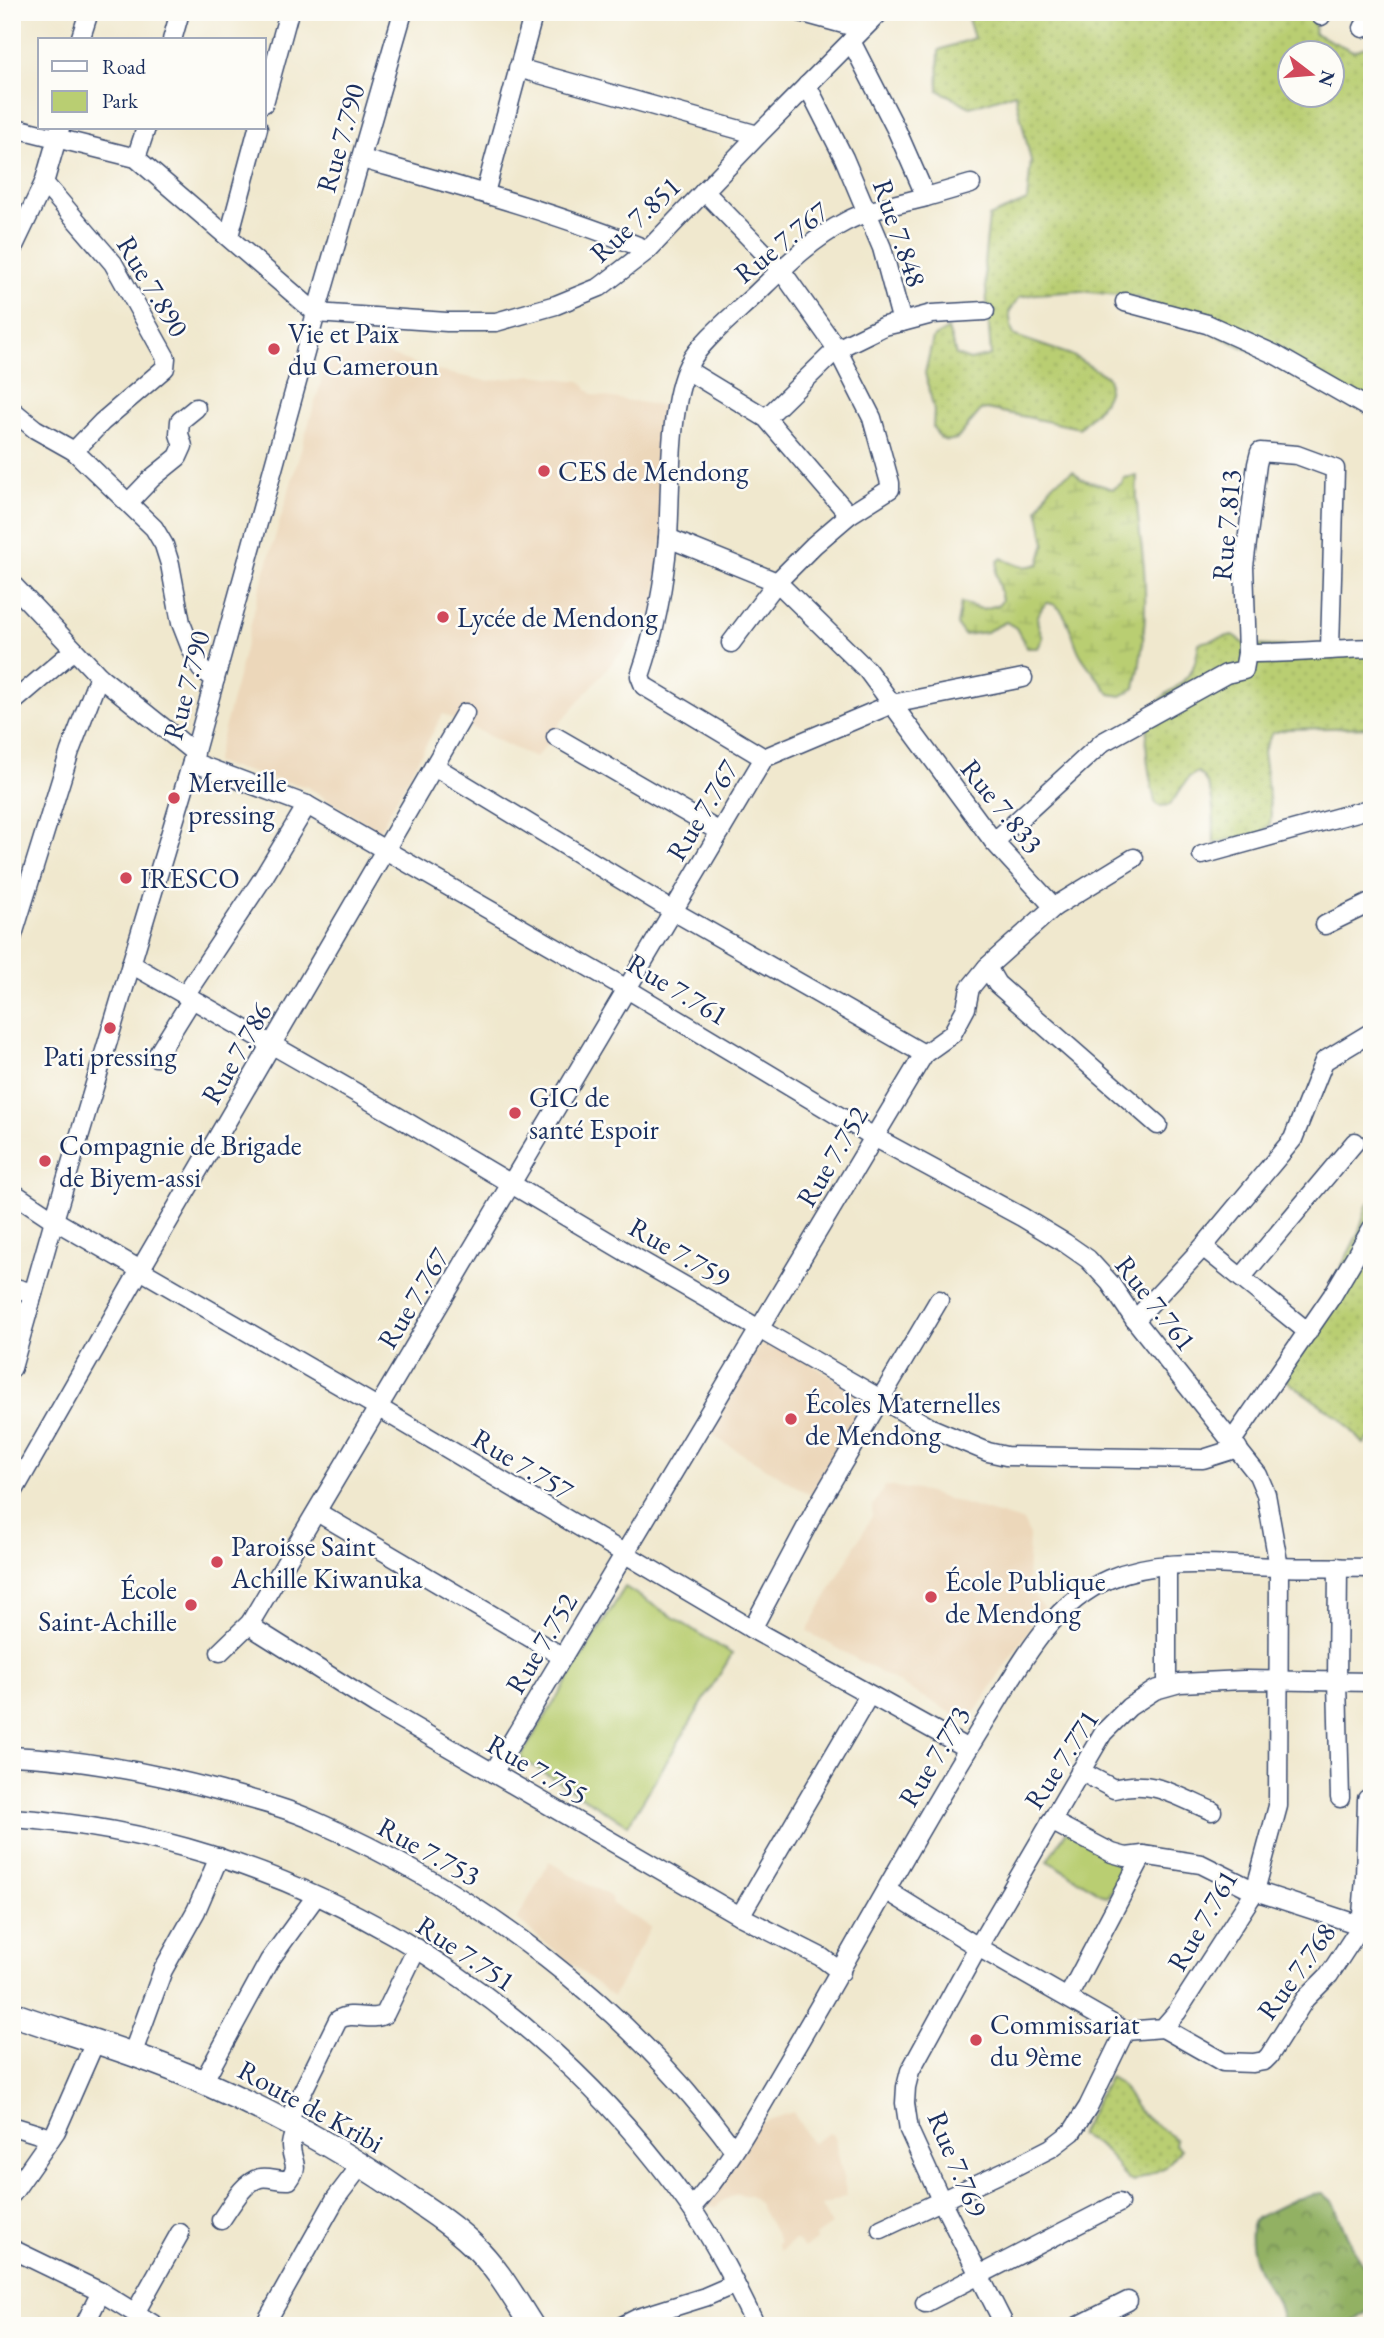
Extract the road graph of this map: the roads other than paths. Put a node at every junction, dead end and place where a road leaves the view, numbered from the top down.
1 (89, 12) edge
2 (180, 12) edge
3 (289, 12) edge
4 (404, 12) edge
5 (534, 12) edge
6 (800, 12) edge
7 (880, 12) edge
8 (856, 35) junction
9 (81, 38) edge
10 (173, 38) edge
11 (518, 68) junction
12 (807, 85) junction
13 (266, 96) edge
14 (12, 127) edge
15 (145, 130) edge
16 (257, 130) edge
17 (59, 133) edge
18 (758, 135) junction
19 (136, 158) junction
20 (362, 159) junction
21 (44, 183) junction
22 (971, 184) dead end
23 (704, 191) junction
24 (485, 193) junction
25 (926, 197) junction
26 (867, 213) junction
27 (229, 236) junction
28 (12, 250) edge
29 (648, 250) junction
30 (781, 270) junction
31 (1125, 302) dead end
32 (985, 311) dead end
33 (316, 313) junction
34 (902, 322) junction
35 (837, 349) junction
36 (687, 370) junction
37 (196, 408) dead end
38 (12, 410) edge
39 (1372, 410) edge
40 (766, 418) junction
41 (74, 452) junction
42 (129, 502) junction
43 (849, 515) junction
44 (668, 538) junction
45 (776, 582) junction
46 (12, 584) edge
47 (732, 643) dead end
48 (1372, 648) edge
49 (1329, 649) junction
50 (74, 650) junction
51 (1248, 653) junction
52 (99, 676) junction
53 (1023, 678) dead end
54 (215, 679) junction
55 (12, 703) edge
56 (892, 704) junction
57 (465, 713) dead end
58 (556, 737) dead end
59 (194, 758) junction
60 (764, 758) junction
61 (434, 766) junction
62 (307, 805) junction
63 (1372, 808) edge
64 (720, 832) junction
65 (995, 842) junction
66 (386, 849) junction
67 (1202, 855) dead end
68 (1134, 858) dead end
69 (1372, 902) edge
70 (1054, 907) junction
71 (673, 911) junction
72 (1325, 925) dead end
73 (12, 938) edge
74 (131, 964) junction
75 (987, 967) junction
76 (626, 989) junction
77 (188, 997) junction
78 (1372, 1032) edge
79 (272, 1044) junction
80 (923, 1054) junction
81 (156, 1057) dead end
82 (1158, 1125) dead end
83 (874, 1137) junction
84 (1355, 1142) dead end
85 (511, 1184) junction
86 (12, 1192) edge
87 (54, 1220) junction
88 (1372, 1228) edge
89 (1203, 1247) junction
90 (140, 1270) junction
91 (1241, 1278) junction
92 (12, 1287) edge
93 (33, 1293) junction
94 (939, 1300) dead end
95 (1135, 1320) junction
96 (760, 1328) junction
97 (1308, 1332) junction
98 (12, 1368) edge
99 (880, 1397) junction
100 (379, 1408) junction
101 (1235, 1445) junction
102 (12, 1494) edge
103 (317, 1512) junction
104 (625, 1554) junction
105 (1167, 1565) junction
106 (1279, 1567) junction
107 (1338, 1567) junction
108 (1372, 1568) edge
109 (250, 1623) junction
110 (752, 1629) junction
111 (220, 1652) dead end
112 (563, 1657) junction
113 (1277, 1681) junction
114 (1337, 1681) junction
115 (1372, 1682) edge
116 (1167, 1686) junction
117 (869, 1695) junction
118 (968, 1749) junction
119 (12, 1756) edge
120 (1080, 1771) junction
121 (494, 1773) junction
122 (1340, 1798) dead end
123 (1367, 1799) dead end
124 (1212, 1811) dead end
125 (12, 1818) edge
126 (1051, 1821) junction
127 (1143, 1855) junction
128 (219, 1857) junction
129 (886, 1891) junction
130 (1255, 1891) junction
131 (316, 1896) junction
132 (740, 1916) junction
133 (1366, 1927) edge
134 (978, 1947) junction
135 (417, 1948) junction
136 (841, 1972) junction
137 (1068, 1997) junction
138 (12, 2014) edge
139 (1163, 2028) junction
140 (1125, 2031) junction
141 (95, 2042) junction
142 (132, 2055) junction
143 (203, 2082) junction
144 (12, 2126) edge
145 (291, 2126) junction
146 (51, 2138) junction
147 (734, 2150) junction
148 (361, 2165) junction
149 (12, 2194) edge
150 (942, 2202) junction
151 (1119, 2203) dead end
152 (691, 2208) junction
153 (221, 2220) dead end
154 (881, 2229) dead end
155 (180, 2233) dead end
156 (12, 2249) edge
157 (980, 2275) junction
158 (735, 2284) junction
159 (101, 2292) junction
160 (1128, 2301) dead end
161 (925, 2303) dead end
162 (135, 2313) junction
163 (84, 2326) edge
164 (156, 2326) edge
165 (264, 2326) edge
166 (532, 2326) edge
167 (622, 2326) edge
168 (756, 2326) edge
169 (1006, 2326) edge
170 (1077, 2326) edge

1 - 9 street
2 - 10 street
3 - 13 street
4 - 20 street, Rue 7.790
5 - 11 street
6 - 8 street
7 - 8 street, Rue 7.851
8 - 12 street, Rue 7.851
8 - 25 street
11 - 18 street
11 - 24 street
12 - 18 street, Rue 7.851
12 - 26 street, Rue 7.848
14 - 17 street
15 - 19 street
16 - 27 street
17 - 19 street
17 - 21 street
18 - 23 street, Rue 7.851
19 - 27 street
20 - 24 street
20 - 33 street, Rue 7.790
21 - 28 street
21 - 41 street, Rue 7.890
22 - 25 street, Rue 7.767
23 - 29 street, Rue 7.851
23 - 30 street
24 - 29 street
25 - 26 street, Rue 7.767
26 - 30 street, Rue 7.767
26 - 34 street, Rue 7.848
27 - 33 street
29 - 33 street, Rue 7.851
30 - 35 street
30 - 36 street, Rue 7.767
31 - 39 street
32 - 34 street
33 - 54 street, Rue 7.790
34 - 35 street, Rue 7.848
35 - 40 street, Rue 7.848
35 - 43 street
36 - 40 street
36 - 44 street, Rue 7.767
37 - 42 street
38 - 41 street
40 - 43 street
41 - 42 street
42 - 54 street
43 - 45 street
44 - 45 street, Rue 7.833
44 - 60 street, Rue 7.767
45 - 47 street
45 - 56 street, Rue 7.833
46 - 50 street, Rue 7.761
48 - 49 street
49 - 51 street
49 - 51 street, Rue 7.813
50 - 52 street, Rue 7.761
50 - 55 street
51 - 65 street
52 - 59 street, Rue 7.761
52 - 73 street
53 - 56 street
54 - 59 street, Rue 7.790
56 - 60 street
56 - 65 street, Rue 7.833
57 - 61 street, Rue 7.786
58 - 64 street
59 - 62 street, Rue 7.761
59 - 74 street, Rue 7.790
60 - 64 street, Rue 7.767
61 - 66 street, Rue 7.786
61 - 71 street
62 - 66 street, Rue 7.761
62 - 77 street
63 - 67 street
64 - 71 street, Rue 7.767
65 - 70 street, Rue 7.833
66 - 76 street, Rue 7.761
66 - 79 street, Rue 7.786
68 - 70 street
69 - 72 street
70 - 75 street
71 - 76 street, Rue 7.767
71 - 80 street
74 - 77 street, Rue 7.759
74 - 87 street, Rue 7.790
75 - 80 street
75 - 82 street
76 - 83 street, Rue 7.761
76 - 85 street, Rue 7.767
77 - 79 street, Rue 7.759
77 - 81 street
78 - 89 street
79 - 85 street, Rue 7.759
79 - 90 street, Rue 7.786
80 - 83 street, Rue 7.752
83 - 95 street, Rue 7.761
83 - 96 street, Rue 7.752
84 - 91 street
85 - 96 street, Rue 7.759
85 - 100 street, Rue 7.767
86 - 87 street, Rue 7.757
87 - 90 street, Rue 7.757
87 - 93 street, Rue 7.790
88 - 97 street
89 - 91 street
89 - 95 street
90 - 100 street, Rue 7.757
90 - 102 street, Rue 7.786
91 - 97 street
92 - 93 street
93 - 98 street, Rue 7.790
94 - 99 street
95 - 101 street, Rue 7.761
96 - 99 street, Rue 7.759
96 - 104 street, Rue 7.752
97 - 101 street
99 - 101 street, Rue 7.759
99 - 110 street
100 - 103 street, Rue 7.767
100 - 104 street, Rue 7.757
101 - 106 street, Rue 7.761
103 - 109 street, Rue 7.767
103 - 112 street
104 - 110 street, Rue 7.757
104 - 112 street, Rue 7.752
105 - 106 street, Rue 7.773
105 - 116 street
105 - 118 street, Rue 7.773
106 - 107 street, Rue 7.773
106 - 113 street, Rue 7.761
107 - 108 street, Rue 7.773
107 - 114 street
109 - 111 street
109 - 121 street, Rue 7.755
110 - 117 street, Rue 7.757
112 - 121 street, Rue 7.752
113 - 114 street, Rue 7.771
113 - 116 street, Rue 7.771
113 - 130 street, Rue 7.761
114 - 115 street, Rue 7.771
114 - 122 street
116 - 120 street, Rue 7.771
117 - 118 street, Rue 7.757
117 - 132 street
118 - 129 street, Rue 7.773
119 - 147 street, Rue 7.753
120 - 124 street
120 - 126 street, Rue 7.771
121 - 132 street, Rue 7.755
123 - 133 street, Rue 7.768
125 - 128 street, Rue 7.751
126 - 127 street
126 - 134 street, Rue 7.771
127 - 130 street
127 - 137 street
128 - 131 street, Rue 7.751
128 - 142 street
129 - 134 street
129 - 136 street, Rue 7.773
130 - 133 street
130 - 139 street, Rue 7.761
131 - 135 street, Rue 7.751
131 - 143 street
132 - 136 street, Rue 7.755
133 - 139 street, Rue 7.768
134 - 137 street
134 - 150 street, Rue 7.769
135 - 145 street
135 - 152 street, Rue 7.751
136 - 147 street, Rue 7.773
137 - 140 street
138 - 141 main road, Route de Kribi
139 - 140 street
140 - 150 street
141 - 142 main road, Route de Kribi
141 - 146 street
142 - 143 main road, Route de Kribi
143 - 145 main road, Route de Kribi
144 - 146 street
145 - 148 main road, Route de Kribi
145 - 153 street
146 - 149 street
147 - 152 street, Rue 7.773
148 - 165 street
148 - 166 main road, Route de Kribi
150 - 154 street
150 - 157 street, Rue 7.769
151 - 157 street
152 - 158 street, Rue 7.751
155 - 162 street
156 - 159 street
157 - 161 street
157 - 169 street, Rue 7.769
158 - 167 street
158 - 168 street, Rue 7.751
159 - 162 street
159 - 163 street
160 - 170 street
162 - 164 street

